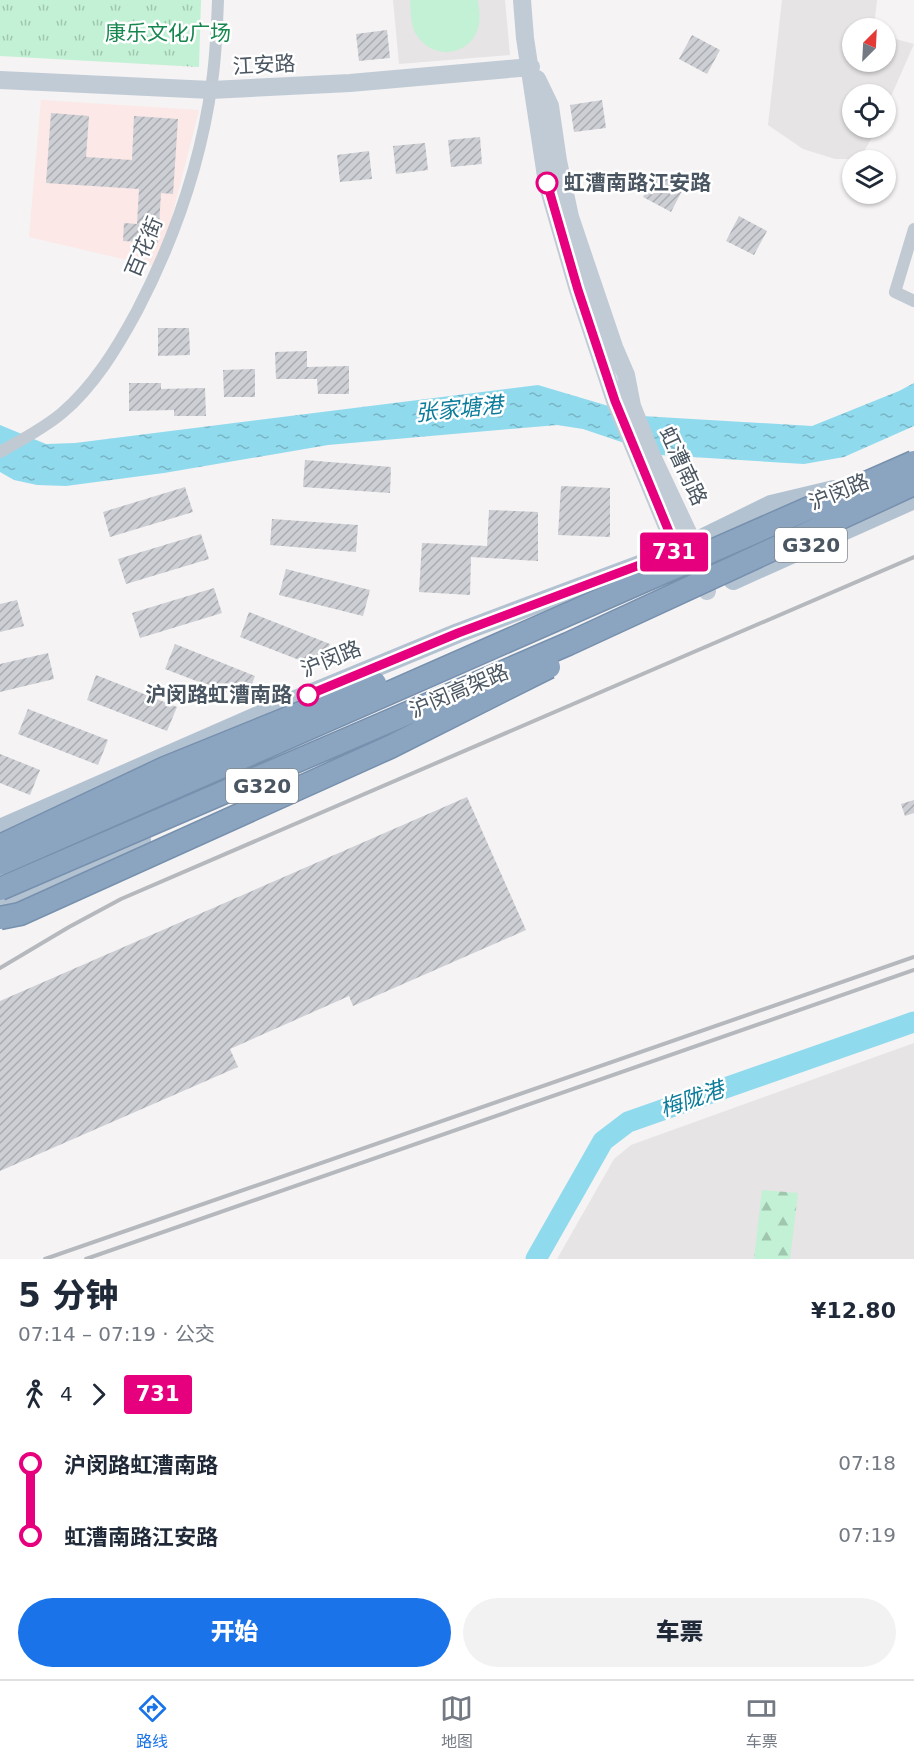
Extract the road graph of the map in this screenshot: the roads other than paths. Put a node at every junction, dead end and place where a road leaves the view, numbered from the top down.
1 (218, 0) edge
2 (522, 0) edge
3 (531, 67) junction
4 (0, 80) edge
5 (211, 90) junction
6 (914, 229) edge
7 (914, 301) edge
8 (0, 452) edge
9 (914, 453) edge
10 (914, 462) edge
11 (914, 486) edge
12 (914, 499) edge
13 (688, 551) junction
14 (702, 581) junction
15 (586, 586) junction
16 (513, 630) junction
17 (568, 644) junction
18 (470, 648) junction
19 (406, 655) junction
20 (449, 667) junction
21 (0, 830) edge
22 (0, 846) edge
23 (0, 862) edge
24 (0, 889) edge
25 (0, 903) edge
26 (0, 918) edge

1 - 5 street, 百花街
2 - 3 main road, 虹漕南路
3 - 5 main road, 江安路
3 - 13 main road, 虹漕南路
4 - 5 main road, 江安路
5 - 8 street, 百花街
6 - 7 street
9 - 13 main road, 沪闵路 / G320
10 - 20 highway, 沪闵高架路, bridge
11 - 14 main road, 沪闵路
11 - 17 highway, 沪闵高架路, bridge
12 - 14 main road, 沪闵路 / G320
13 - 14 main road, 虹漕南路
13 - 15 main road, 沪闵路 / G320
13 - 16 main road, 沪闵路 / G320
14 - 25 main road, 沪闵路 / G320
15 - 16 main road, 沪闵路 / G320
15 - 19 main road, 沪闵路 / G320
16 - 18 main road, 沪闵路 / G320
17 - 24 highway, 沪闵高架路, bridge
17 - 26 highway, bridge
18 - 19 main road
18 - 23 main road, 沪闵路 / G320
19 - 21 main road, 沪闵路 / G320
20 - 22 highway, bridge
20 - 23 highway, 沪闵高架路, bridge

